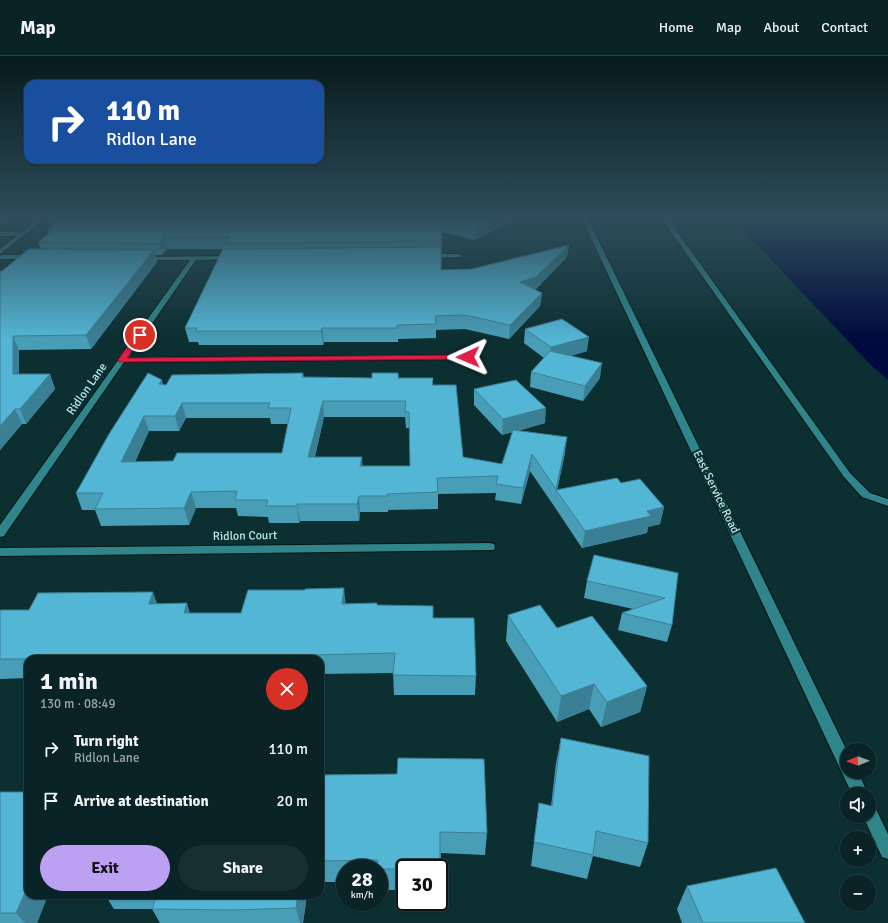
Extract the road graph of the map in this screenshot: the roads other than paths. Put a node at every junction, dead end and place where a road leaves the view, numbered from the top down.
1 (193, 259) edge
2 (604, 259) edge
3 (693, 259) edge
4 (468, 357) dead end
5 (122, 360) junction
6 (888, 503) edge
7 (0, 533) edge
8 (490, 547) dead end
9 (0, 552) edge
10 (840, 751) edge
11 (874, 823) edge
12 (888, 851) edge

1 - 5 street, Ridlon Lane
2 - 10 street, East Service Road
3 - 6 street
4 - 5 street
5 - 7 street, Ridlon Lane
8 - 9 street, Ridlon Court
11 - 12 street

